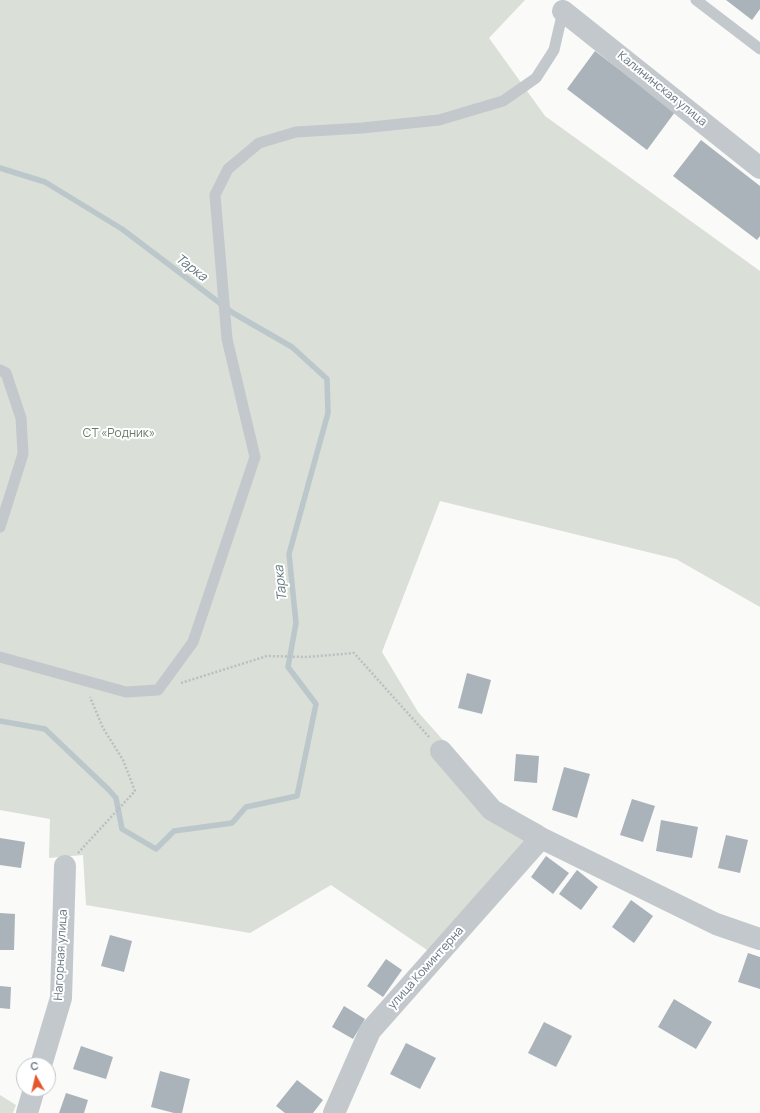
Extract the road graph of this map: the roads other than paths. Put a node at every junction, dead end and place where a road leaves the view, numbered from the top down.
1 (696, 0) edge
2 (562, 4) edge
3 (760, 49) edge
4 (760, 168) edge
5 (0, 370) edge
6 (0, 527) edge
7 (0, 657) edge
8 (441, 751) road end
9 (541, 838) junction
10 (66, 866) dead end
11 (760, 939) edge
12 (43, 1057) edge
13 (32, 1097) edge
14 (27, 1113) edge
15 (334, 1113) edge

1 - 3 lane
2 - 4 street, Калининская улица
2 - 7 lane
5 - 6 lane
8 - 9 street
9 - 11 street
9 - 15 street, улица Коминтерна
10 - 12 street, Нагорная улица
13 - 14 street

